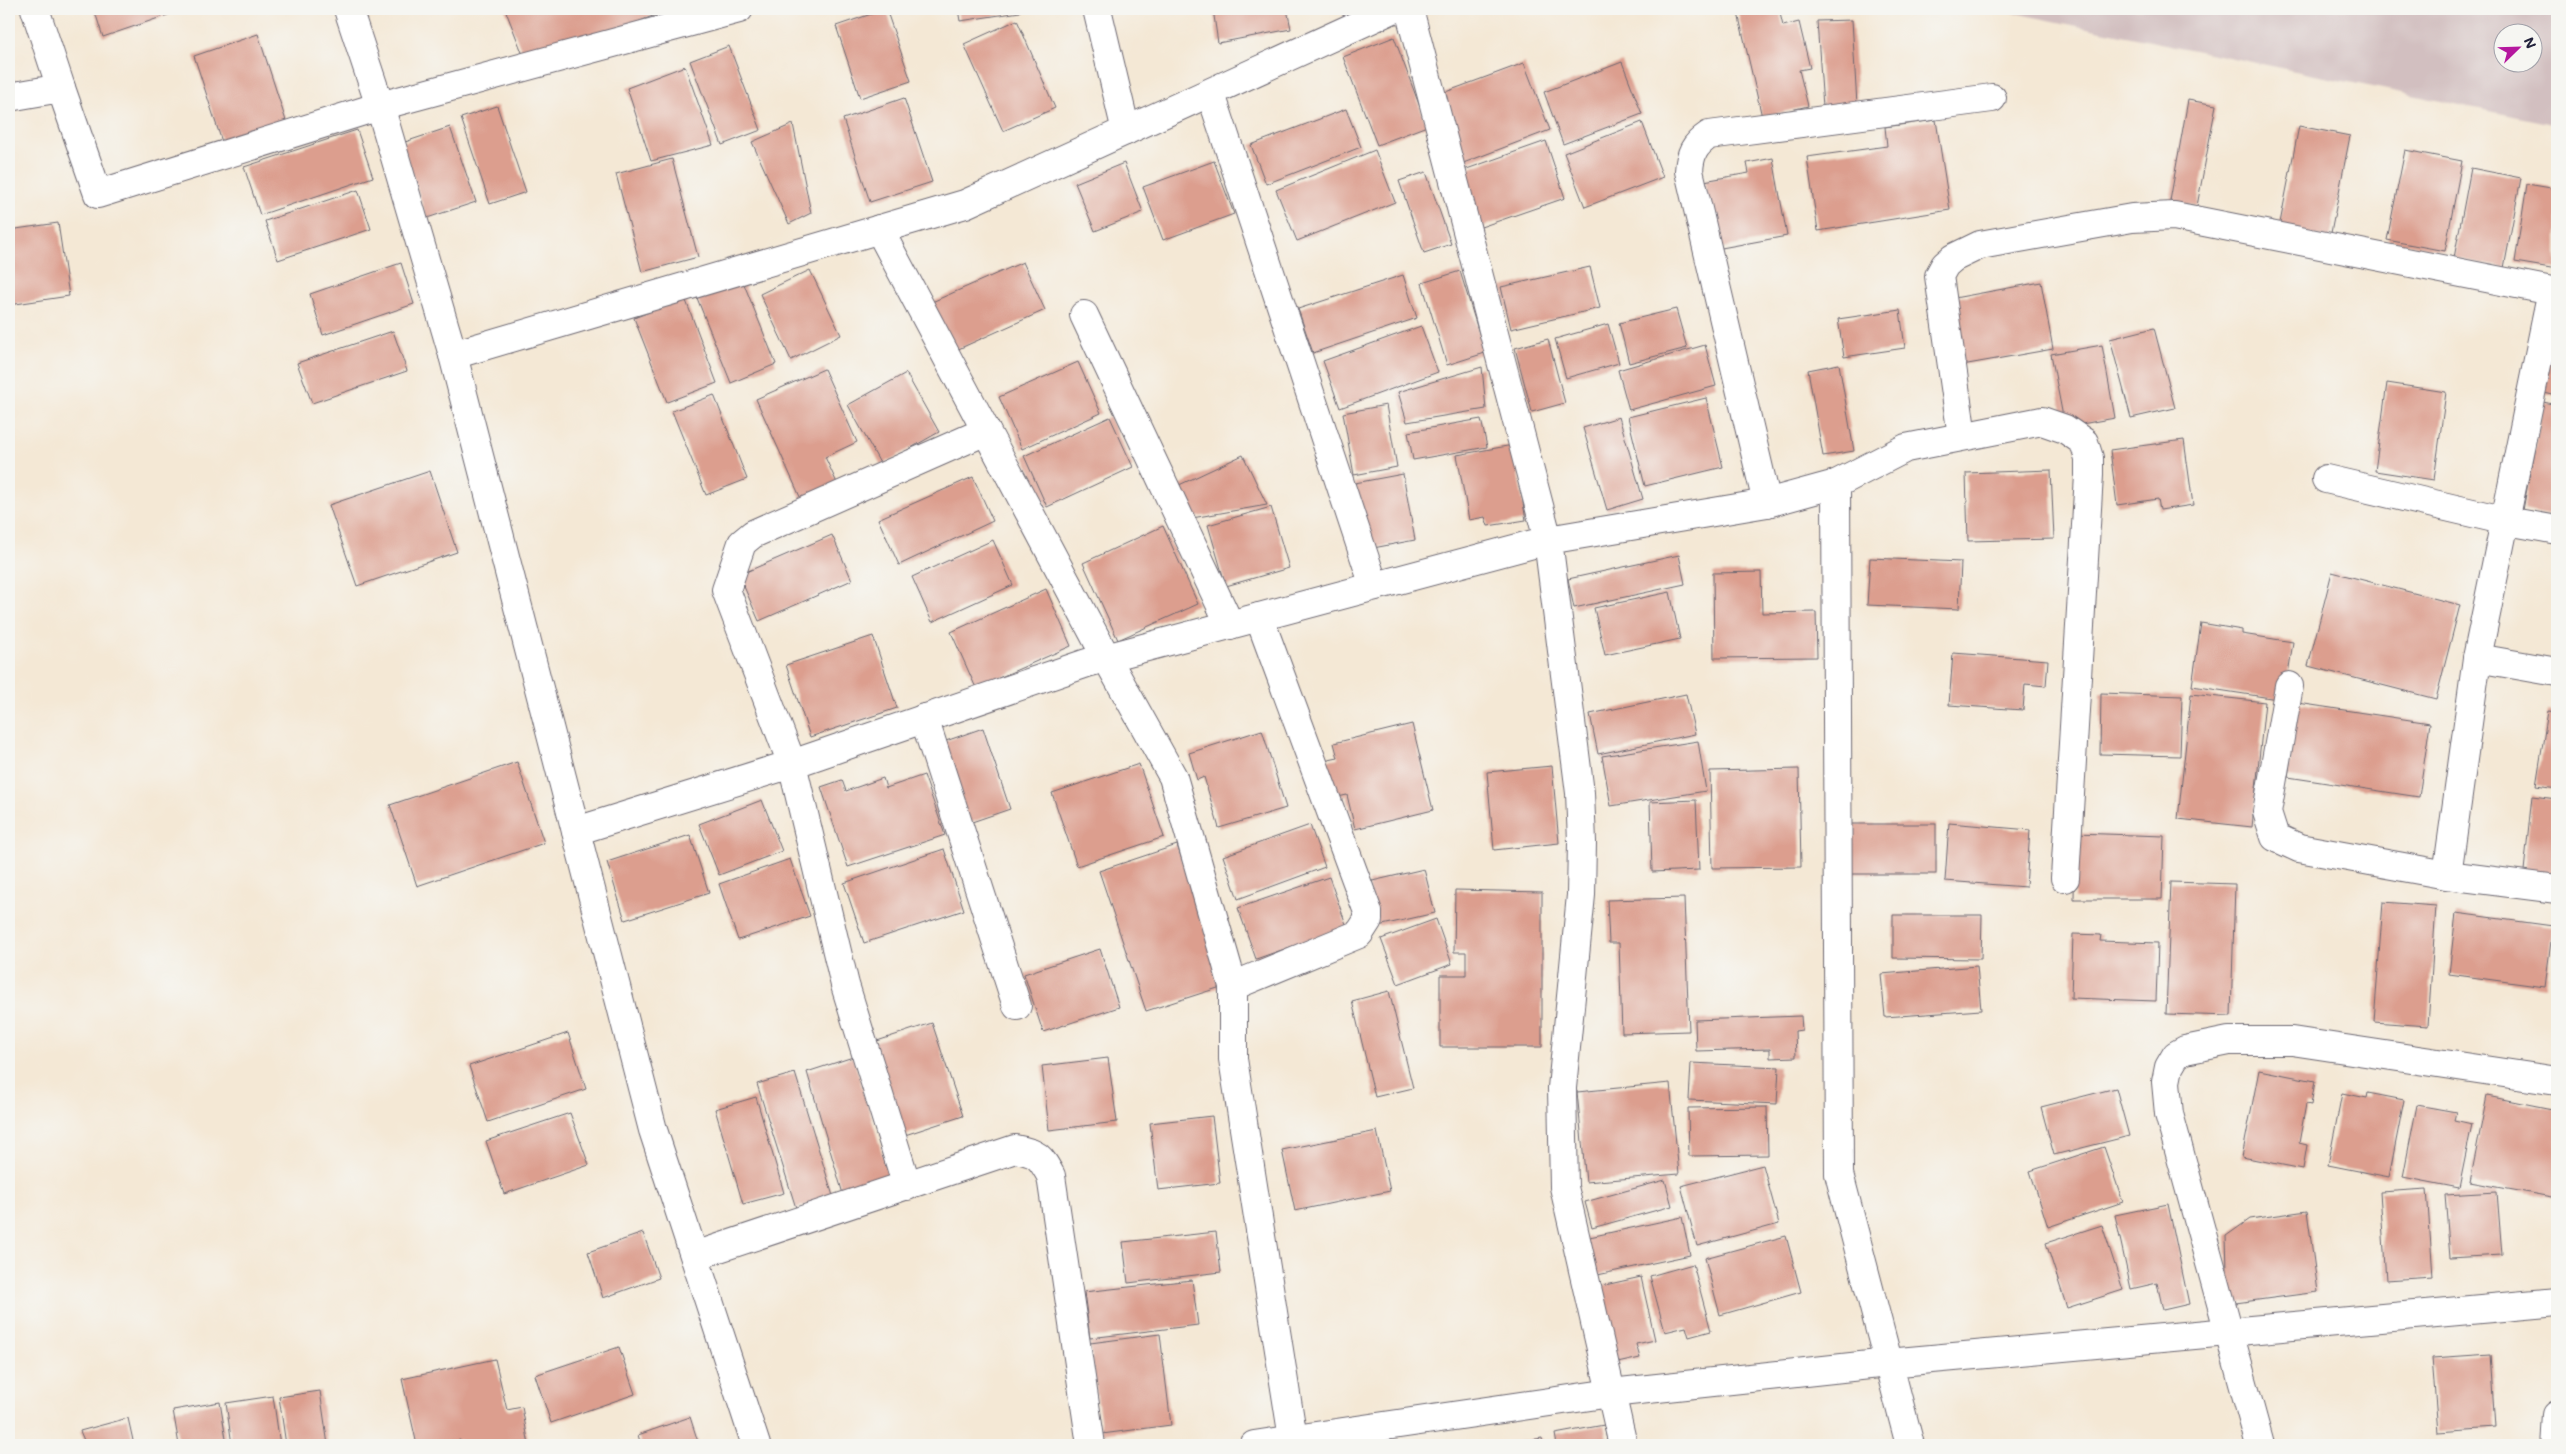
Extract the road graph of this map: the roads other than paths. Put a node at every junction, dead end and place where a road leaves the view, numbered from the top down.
1 (35, 9) edge
2 (348, 9) edge
3 (739, 9) edge
4 (1097, 9) edge
5 (1393, 9) edge
6 (1409, 9) edge
7 (61, 88) junction
8 (1211, 94) junction
9 (9, 97) edge
10 (1992, 98) dead end
11 (380, 106) junction
12 (1126, 131) junction
13 (879, 229) junction
14 (2555, 292) edge
15 (1084, 315) dead end
16 (453, 355) junction
17 (986, 431) junction
18 (1962, 436) junction
19 (2326, 479) dead end
20 (1836, 484) junction
21 (1768, 502) junction
22 (2507, 522) junction
23 (2557, 530) edge
24 (1548, 540) junction
25 (1374, 586) junction
26 (1259, 617) junction
27 (1230, 625) junction
28 (1106, 657) junction
29 (2477, 658) junction
30 (2557, 672) edge
31 (2289, 686) dead end
32 (924, 718) junction
33 (792, 764) junction
34 (576, 831) junction
35 (2447, 875) junction
36 (2065, 878) dead end
37 (2557, 889) edge
38 (1233, 986) junction
39 (1017, 1006) dead end
40 (2557, 1081) edge
41 (907, 1186) junction
42 (695, 1256) junction
43 (2557, 1302) edge
44 (2230, 1332) junction
45 (1888, 1363) junction
46 (1611, 1393) junction
47 (2557, 1415) edge
48 (1294, 1442) edge
49 (756, 1445) edge
50 (1091, 1445) edge
51 (1254, 1445) edge
52 (1623, 1445) edge
53 (1910, 1445) edge
54 (2260, 1445) edge
55 (2555, 1445) edge

1 - 7 street
2 - 11 street
3 - 11 street
4 - 12 street
5 - 8 street
6 - 24 street
7 - 9 street
7 - 11 street
8 - 12 street
8 - 25 street
10 - 21 street
11 - 16 street
12 - 13 street
13 - 16 street
13 - 17 street
14 - 18 street
14 - 22 street
15 - 27 street
16 - 34 street
17 - 28 street
17 - 33 street
18 - 20 street
18 - 36 street
19 - 22 street
20 - 21 street
20 - 45 street
21 - 24 street
22 - 23 street
22 - 29 street
24 - 25 street
24 - 46 street
25 - 26 street
26 - 27 street
26 - 38 street
27 - 28 street
28 - 32 street
28 - 38 street
29 - 30 street
29 - 35 street
31 - 35 street
32 - 33 street
32 - 39 street
33 - 34 street
33 - 41 street
34 - 42 street
35 - 37 street
38 - 48 street
40 - 44 street
41 - 42 street
41 - 50 street
42 - 49 street
43 - 44 street
44 - 45 street
44 - 54 street
45 - 46 street
45 - 53 street
46 - 48 street
46 - 52 street
47 - 55 street
48 - 51 street

